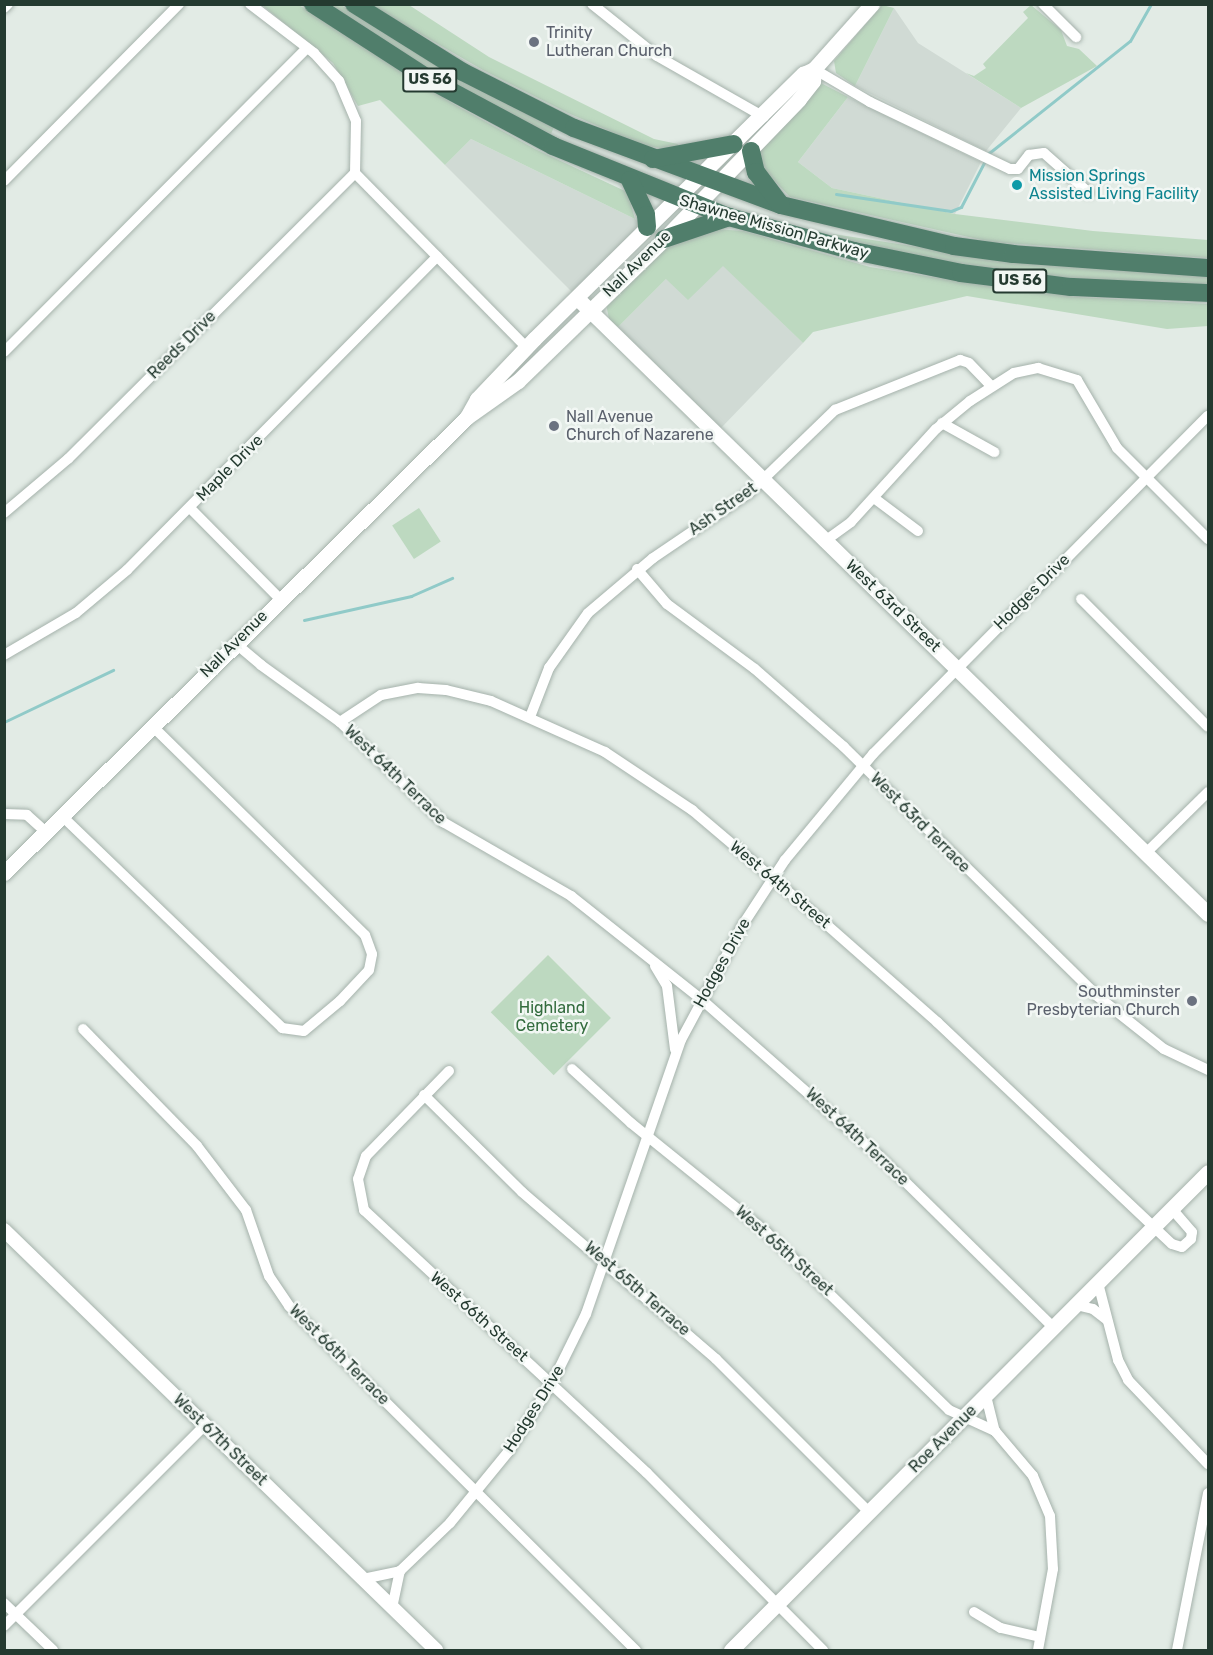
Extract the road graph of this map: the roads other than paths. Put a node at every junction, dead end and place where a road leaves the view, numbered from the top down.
1 (8, 4) edge
2 (179, 4) edge
3 (314, 4) edge
4 (354, 4) edge
5 (592, 4) edge
6 (872, 4) edge
7 (1043, 4) edge
8 (250, 5) edge
9 (4, 8) edge
10 (1076, 38) dead end
11 (307, 48) junction
12 (814, 69) junction
13 (760, 115) junction
14 (776, 123) junction
15 (734, 144) junction
16 (751, 151) junction
17 (653, 159) junction
18 (355, 173) junction
19 (699, 177) junction
20 (630, 180) junction
21 (4, 181) edge
22 (718, 184) junction
23 (1089, 193) dead end
24 (676, 199) junction
25 (781, 205) junction
26 (696, 206) junction
27 (729, 217) junction
28 (647, 227) junction
29 (664, 239) junction
30 (437, 257) junction
31 (1209, 268) edge
32 (1209, 293) edge
33 (577, 298) junction
34 (589, 310) junction
35 (526, 347) junction
36 (4, 352) edge
37 (992, 386) junction
38 (1209, 416) edge
39 (467, 417) junction
40 (942, 423) junction
41 (994, 452) dead end
42 (1147, 478) junction
43 (763, 480) junction
44 (874, 498) junction
45 (190, 508) junction
46 (4, 513) edge
47 (918, 531) dead end
48 (1209, 539) edge
49 (825, 541) junction
50 (637, 569) junction
51 (280, 599) junction
52 (1081, 599) dead end
53 (236, 643) junction
54 (4, 656) edge
55 (957, 668) junction
56 (530, 717) junction
57 (340, 722) junction
58 (152, 726) junction
59 (1209, 727) edge
60 (863, 766) junction
61 (1209, 792) edge
62 (4, 814) edge
63 (62, 816) junction
64 (46, 832) junction
65 (1146, 853) junction
66 (4, 873) edge
67 (772, 879) junction
68 (1209, 914) edge
69 (650, 958) junction
70 (701, 999) junction
71 (83, 1029) dead end
72 (675, 1053) junction
73 (572, 1069) dead end
74 (1209, 1070) edge
75 (449, 1071) dead end
76 (424, 1095) junction
77 (646, 1135) junction
78 (1209, 1172) edge
79 (1172, 1209) junction
80 (1154, 1227) junction
81 (4, 1230) edge
82 (606, 1261) junction
83 (1098, 1283) junction
84 (1077, 1305) junction
85 (1107, 1320) junction
86 (1053, 1328) junction
87 (552, 1383) junction
88 (986, 1396) junction
89 (963, 1419) junction
90 (205, 1425) junction
91 (995, 1431) junction
92 (1209, 1464) edge
93 (477, 1492) junction
94 (1209, 1493) edge
95 (869, 1512) junction
96 (400, 1572) junction
97 (363, 1579) junction
98 (4, 1603) edge
99 (778, 1604) junction
100 (392, 1608) junction
101 (974, 1612) dead end
102 (16, 1614) junction
103 (4, 1626) edge
104 (1040, 1637) junction
105 (53, 1650) edge
106 (436, 1650) edge
107 (636, 1650) edge
108 (731, 1650) edge
109 (823, 1650) edge
110 (1038, 1650) edge
111 (1177, 1650) edge

1 - 9 street
2 - 21 street
3 - 20 highway, Shawnee Mission Parkway / US 56
4 - 17 highway, Shawnee Mission Parkway / US 56
5 - 13 street
6 - 12 main road, Nall Avenue
7 - 10 street
8 - 11 street
11 - 18 street
11 - 36 street
12 - 13 main road, Nall Avenue
12 - 14 main road, Nall Avenue
12 - 23 street
13 - 14 street
13 - 15 main road, Nall Avenue
14 - 16 main road, Nall Avenue
15 - 17 highway
15 - 19 main road, Nall Avenue
16 - 22 main road, Nall Avenue
16 - 25 highway
17 - 19 highway, Shawnee Mission Parkway / US 56
18 - 30 street
18 - 46 street, Reeds Drive
19 - 22 highway, Shawnee Mission Parkway / US 56
19 - 24 main road, Nall Avenue
20 - 24 highway, Shawnee Mission Parkway / US 56
20 - 28 highway
22 - 25 highway, Shawnee Mission Parkway / US 56
22 - 26 main road, Nall Avenue
24 - 26 highway, Shawnee Mission Parkway / US 56
24 - 28 main road, Nall Avenue
25 - 31 highway, Shawnee Mission Parkway / US 56
26 - 27 highway, Shawnee Mission Parkway / US 56
26 - 29 main road, Nall Avenue
27 - 29 highway
27 - 32 highway, Shawnee Mission Parkway / US 56
28 - 33 main road, Nall Avenue
29 - 34 main road, Nall Avenue
30 - 35 street
30 - 45 street, Maple Drive
33 - 34 main road, West 63rd Street
33 - 35 main road, Nall Avenue
34 - 39 main road, Nall Avenue
34 - 43 main road, West 63rd Street
35 - 39 main road, Nall Avenue
37 - 40 street
37 - 42 street
37 - 43 street, Ash Street
38 - 42 street, Hodges Drive
39 - 51 main road, Nall Avenue
40 - 41 street
40 - 44 street
42 - 48 street
42 - 55 street, Hodges Drive
43 - 49 main road, West 63rd Street
43 - 50 street, Ash Street
44 - 47 street
44 - 49 street
45 - 51 street
45 - 54 street, Maple Drive
49 - 55 main road, West 63rd Street
50 - 56 street, Ash Street
50 - 60 street, West 63rd Terrace
51 - 53 main road, Nall Avenue
52 - 59 street
53 - 57 street, West 64th Terrace
53 - 58 main road, Nall Avenue
55 - 60 street, Hodges Drive
55 - 65 main road, West 63rd Street
56 - 57 street, West 64th Street
56 - 67 street, West 64th Street
57 - 69 street, West 64th Terrace
58 - 63 main road, Nall Avenue
58 - 63 street
60 - 67 street, Hodges Drive
60 - 74 street, West 63rd Terrace
61 - 65 street
62 - 64 street
63 - 64 main road, Nall Avenue
64 - 66 main road, Nall Avenue
65 - 68 main road, West 63rd Street
67 - 70 street, Hodges Drive
67 - 80 street, West 64th Street
69 - 70 street, West 64th Terrace
69 - 72 street, West 64th Terrace
70 - 72 street, Hodges Drive
70 - 86 street, West 64th Terrace
71 - 93 street, West 66th Terrace
72 - 77 street, Hodges Drive
73 - 77 street, West 65th Street
75 - 76 street
76 - 82 street, West 65th Terrace
76 - 87 street, West 66th Street
77 - 82 street, Hodges Drive
77 - 89 street, West 65th Street
78 - 79 main road, Roe Avenue
79 - 80 main road, Roe Avenue
79 - 80 street
80 - 83 main road, Roe Avenue
81 - 90 street, West 67th Street
82 - 87 street, Hodges Drive
82 - 95 street, West 65th Terrace
83 - 84 main road, Roe Avenue
83 - 85 street
84 - 85 street
84 - 86 main road, Roe Avenue
85 - 92 street
86 - 88 main road, Roe Avenue
87 - 93 street, Hodges Drive
87 - 99 street, West 66th Street
88 - 89 main road, Roe Avenue
88 - 91 street, West 65th Street
89 - 91 street, West 65th Street
89 - 95 main road, Roe Avenue
90 - 97 street, West 67th Street
90 - 102 street
91 - 104 street, West 65th Street
93 - 96 street, Hodges Drive
93 - 107 street, West 66th Terrace
94 - 111 street
95 - 99 main road, Roe Avenue
96 - 97 street
96 - 100 street
97 - 100 street, West 67th Street
98 - 102 street
99 - 108 main road, Roe Avenue
99 - 109 street, West 66th Street
100 - 106 street, West 67th Street
101 - 104 street
102 - 103 street
102 - 105 street
104 - 110 street, West 65th Street

